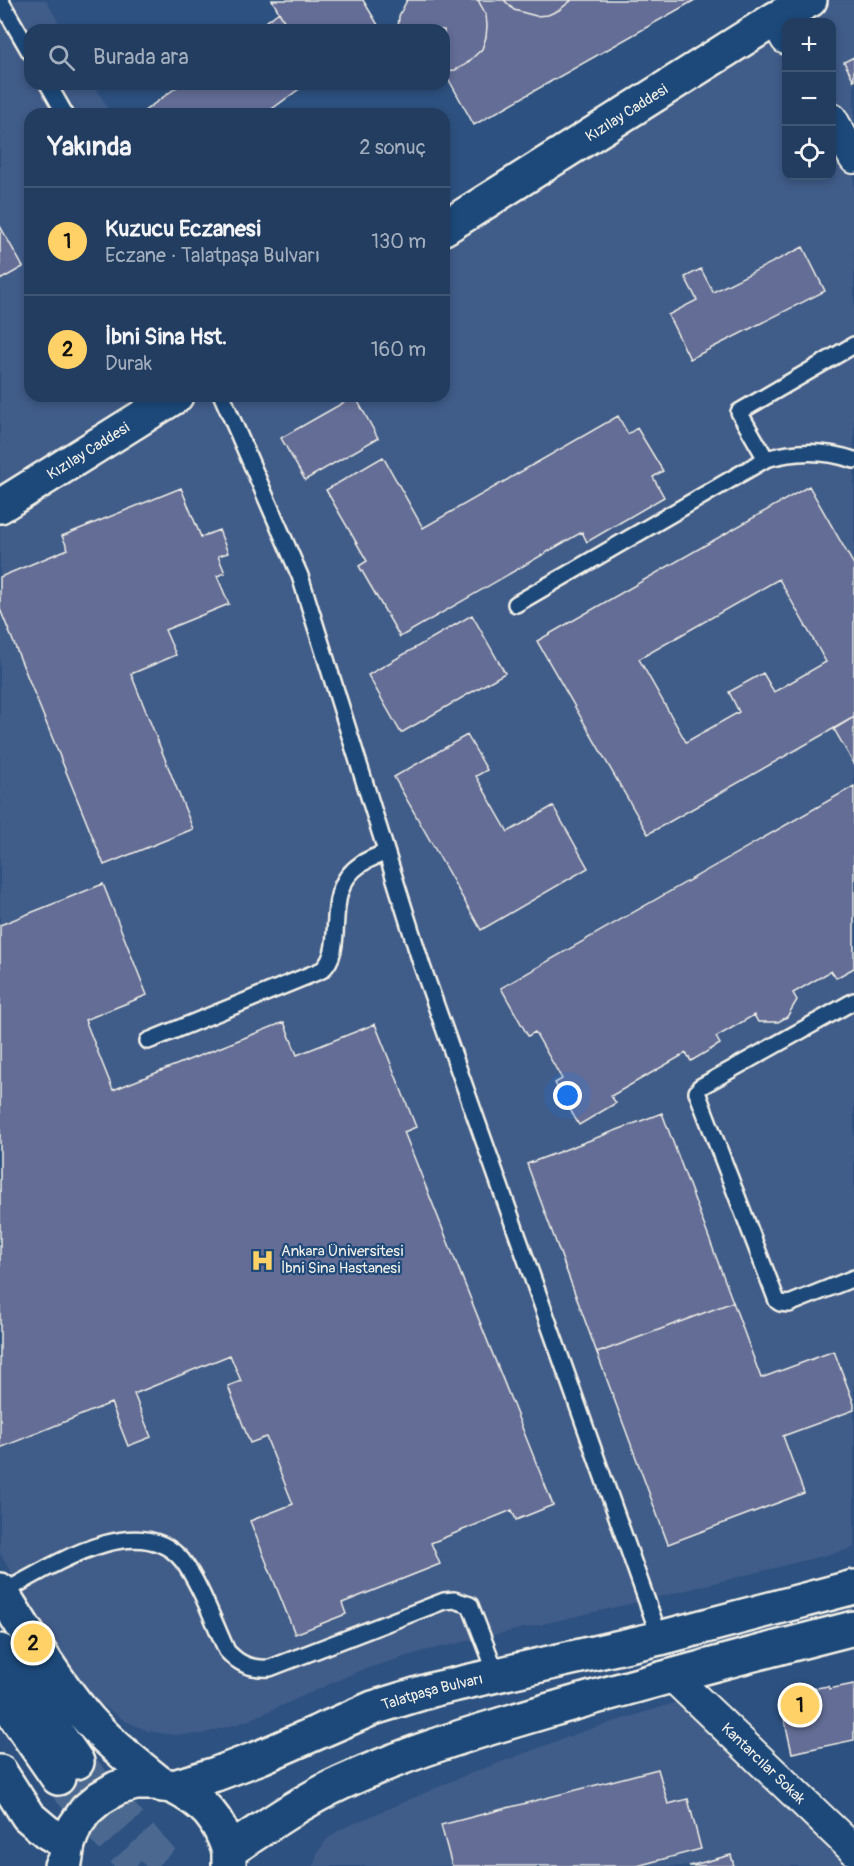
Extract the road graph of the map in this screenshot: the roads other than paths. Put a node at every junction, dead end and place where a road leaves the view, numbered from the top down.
1 (0, 0) edge
2 (810, 0) edge
3 (777, 23) edge
4 (24, 42) edge
5 (51, 90) edge
6 (62, 108) edge
7 (835, 126) edge
8 (854, 158) edge
9 (450, 224) edge
10 (854, 345) edge
11 (166, 402) edge
12 (225, 402) edge
13 (766, 459) junction
14 (854, 460) edge
15 (0, 506) edge
16 (516, 604) dead end
17 (386, 852) junction
18 (854, 1001) edge
19 (148, 1041) dead end
20 (854, 1278) edge
21 (854, 1587) edge
22 (1, 1592) edge
23 (854, 1628) edge
24 (660, 1638) junction
25 (0, 1651) edge
26 (497, 1675) junction
27 (671, 1675) junction
28 (0, 1694) edge
29 (0, 1772) edge
30 (168, 1786) junction
31 (854, 1851) edge
32 (229, 1858) edge
33 (65, 1860) edge

1 - 4 lane
2 - 3 main road, Kızılay Caddesi
3 - 9 main road, Kızılay Caddesi
5 - 6 lane
7 - 8 street
10 - 13 lane
11 - 15 main road, Kızılay Caddesi
12 - 17 lane
13 - 14 lane
13 - 16 lane
17 - 19 lane
17 - 24 lane
18 - 20 lane
21 - 24 main road, Talatpaşa Bulvarı
22 - 26 lane
22 - 30 main road
23 - 27 main road
24 - 26 main road, Talatpaşa Bulvarı
25 - 28 main road
26 - 30 main road, Talatpaşa Bulvarı
27 - 31 street, Kantarcılar Sokak
27 - 32 main road
29 - 33 main road
30 - 32 main road
30 - 33 main road, Talatpaşa Bulvarı

